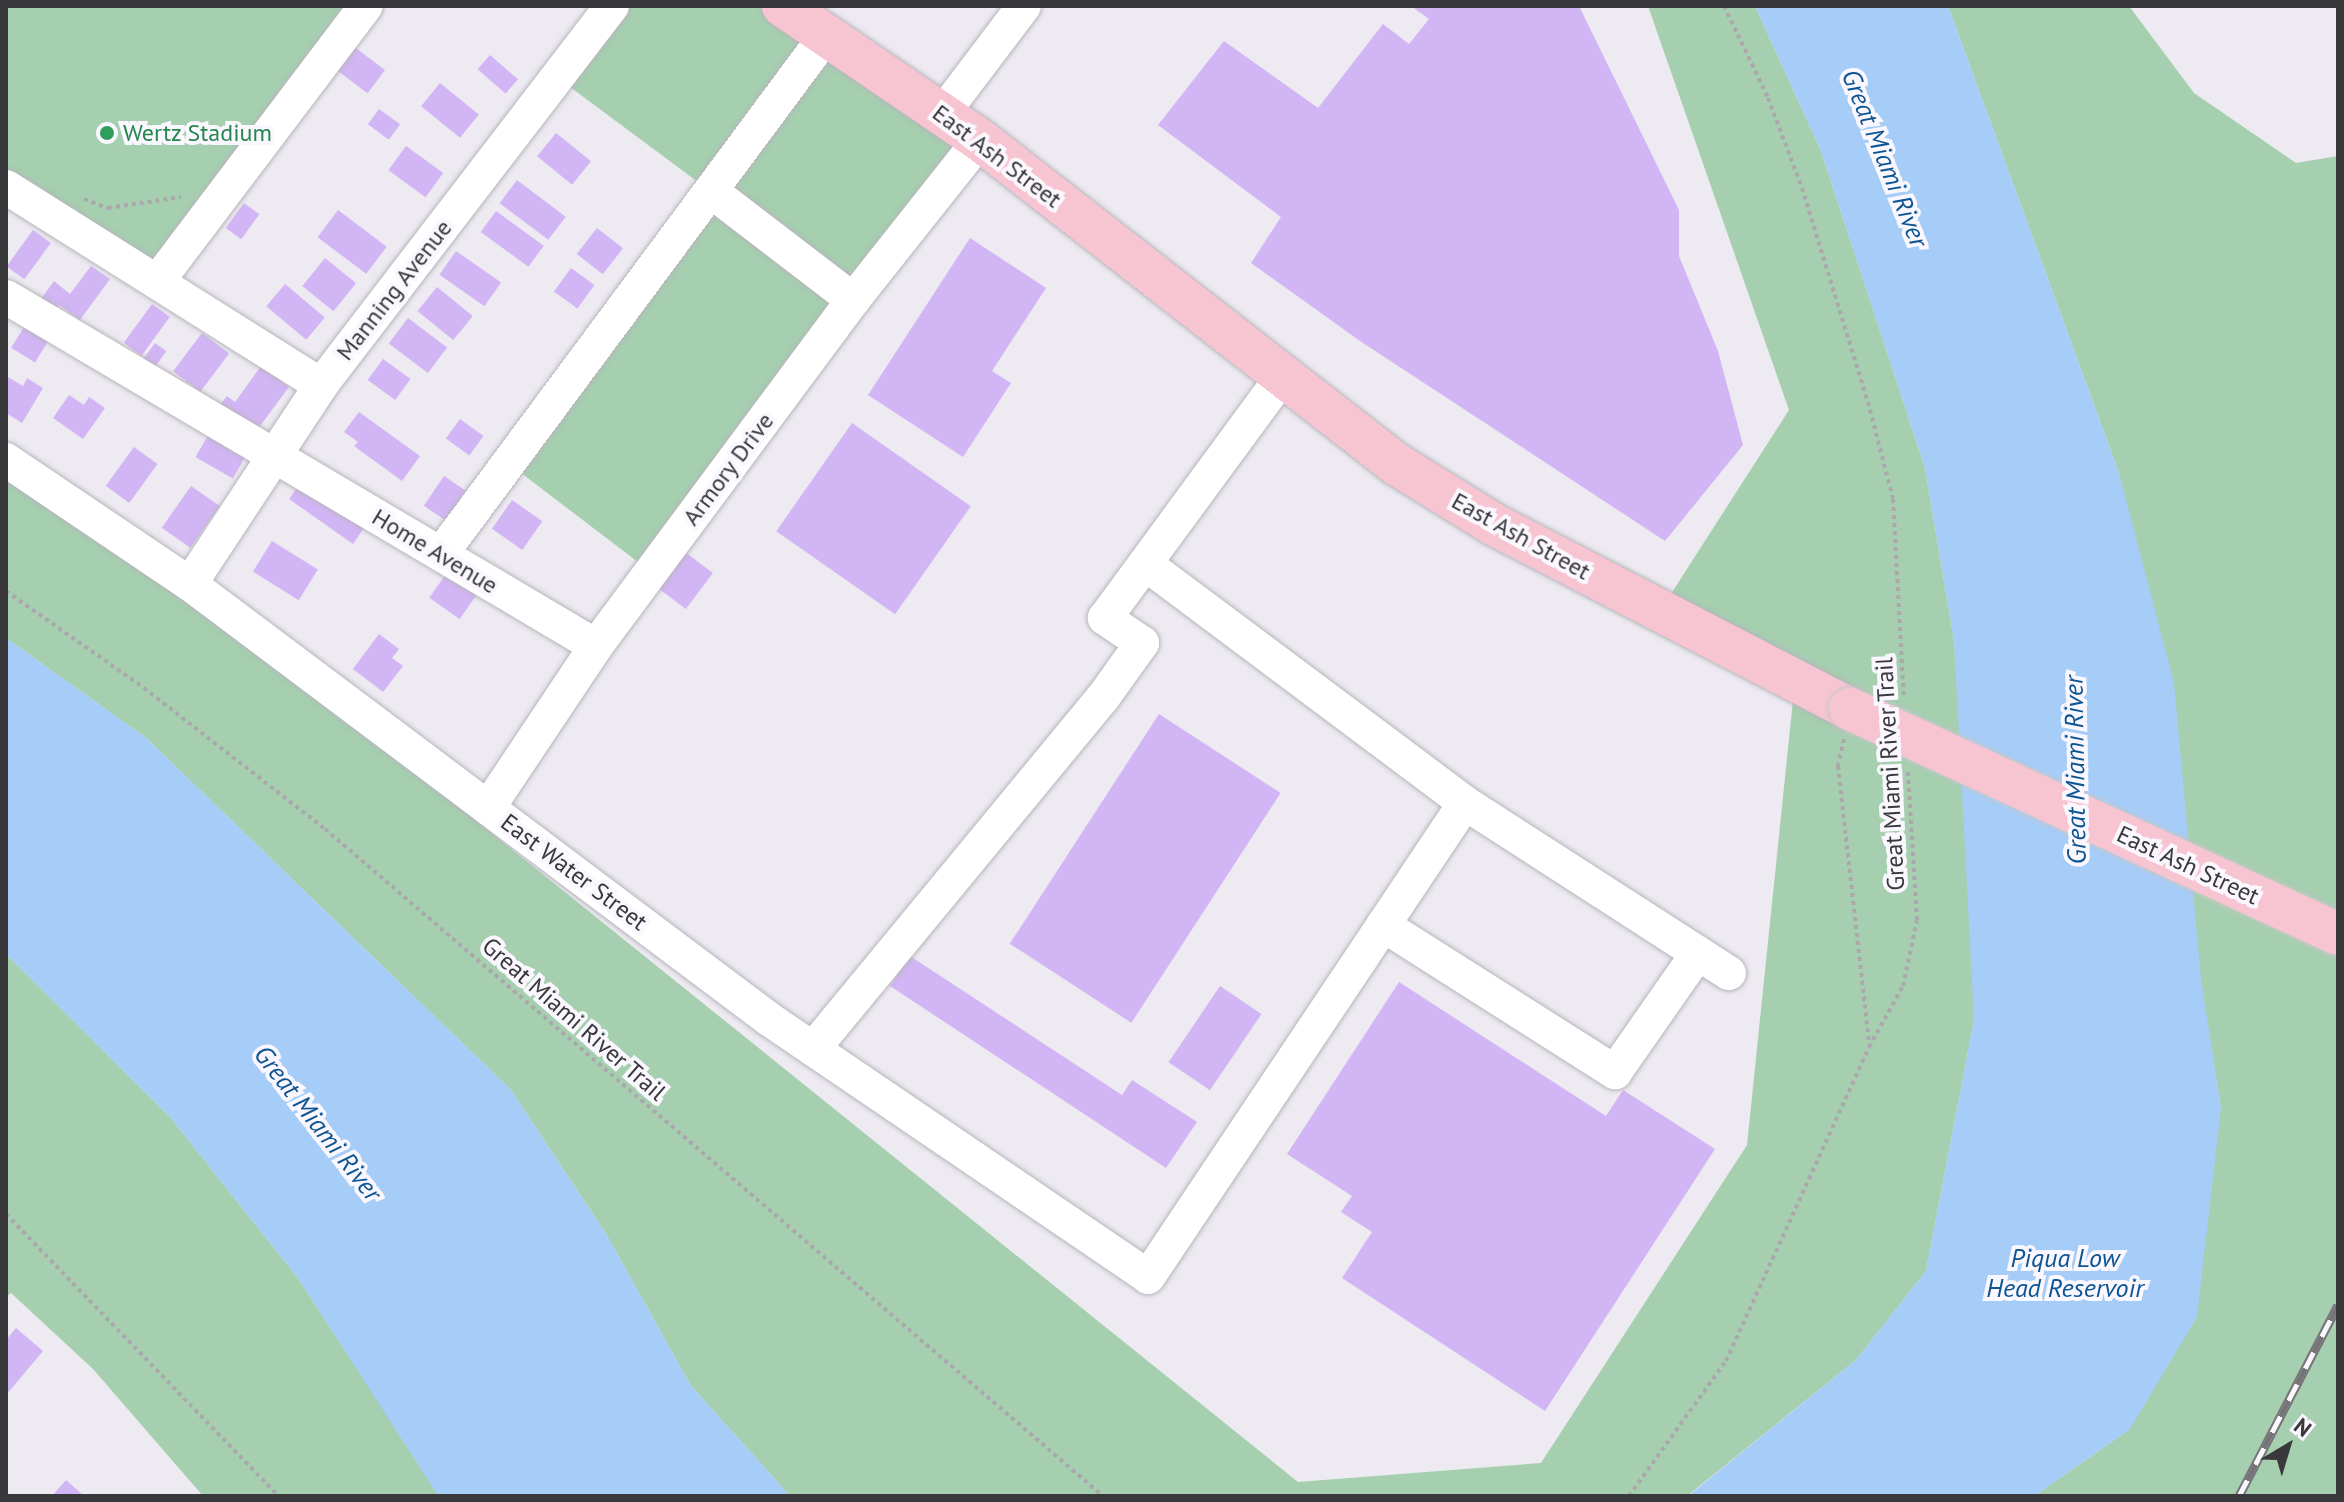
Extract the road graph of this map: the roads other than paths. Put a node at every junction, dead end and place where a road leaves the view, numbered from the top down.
1 (366, 6) edge
2 (612, 6) edge
3 (783, 6) edge
4 (1024, 6) edge
5 (827, 34) junction
6 (943, 113) junction
7 (980, 140) junction
8 (6, 187) edge
9 (711, 191) junction
10 (157, 282) junction
11 (6, 297) edge
12 (853, 300) junction
13 (1282, 377) junction
14 (321, 385) junction
15 (275, 455) junction
16 (6, 460) edge
17 (441, 554) junction
18 (1147, 565) junction
19 (190, 584) junction
20 (596, 646) junction
21 (1465, 803) junction
22 (488, 808) junction
23 (1383, 925) junction
24 (2338, 934) edge
25 (1698, 953) junction
26 (1729, 973) dead end
27 (813, 1049) junction

1 - 10 street
2 - 14 street, Manning Avenue
3 - 5 main road, East Ash Street
4 - 6 street
5 - 6 main road, East Ash Street
5 - 9 street
6 - 7 main road, East Ash Street
7 - 12 street, Armory Drive
7 - 13 main road, East Ash Street
8 - 10 street
9 - 12 street
9 - 17 street
10 - 14 street
11 - 15 street, Home Avenue
12 - 20 street, Armory Drive
13 - 18 street
13 - 24 main road, East Ash Street, bridge
14 - 15 street, Manning Avenue
15 - 17 street, Home Avenue
15 - 19 street, Manning Avenue
16 - 19 street, East Water Street
17 - 20 street, Home Avenue
18 - 21 street
18 - 27 street
19 - 22 street, East Water Street
20 - 22 street, Armory Drive
21 - 23 street
21 - 25 street
22 - 27 street, East Water Street
23 - 25 street
23 - 27 street, East Water Street
25 - 26 street

